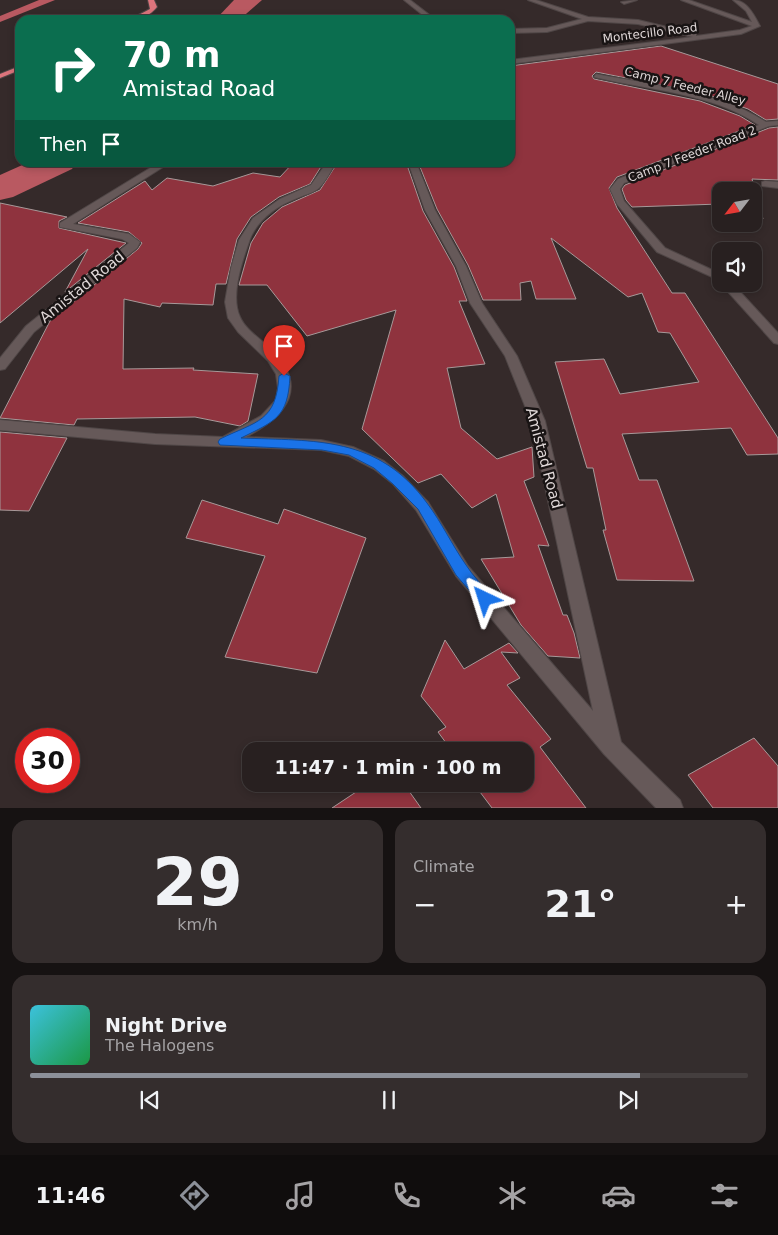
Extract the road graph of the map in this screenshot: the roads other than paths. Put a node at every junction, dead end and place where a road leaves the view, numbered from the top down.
1 (151, 0) edge
2 (407, 0) edge
3 (532, 0) edge
4 (634, 0) edge
5 (684, 0) edge
6 (736, 0) edge
7 (624, 2) dead end
8 (142, 15) edge
9 (426, 15) edge
10 (588, 19) junction
11 (757, 26) junction
12 (515, 31) edge
13 (702, 37) junction
14 (515, 61) edge
15 (15, 70) edge
16 (0, 76) edge
17 (596, 76) dead end
18 (778, 123) edge
19 (765, 125) junction
20 (159, 167) edge
21 (329, 167) edge
22 (414, 167) edge
23 (765, 184) dead end
24 (778, 185) edge
25 (712, 274) edge
26 (734, 292) edge
27 (778, 340) edge
28 (0, 366) edge
29 (0, 425) edge
30 (224, 442) junction
31 (612, 747) junction
32 (672, 808) edge

1 - 8 highway
2 - 9 street
3 - 10 street
4 - 7 street
5 - 11 street
6 - 11 street
10 - 12 street
10 - 13 street
11 - 13 street, Montecillo Road
13 - 14 street, Montecillo Road
15 - 16 highway
17 - 19 street, Camp 7 Feeder Alley
18 - 19 street
19 - 25 street, Camp 7 Feeder Road 2
20 - 28 street, Amistad Road
21 - 30 street
22 - 31 street, Amistad Road
23 - 24 street
26 - 27 street
29 - 30 street
30 - 31 street
31 - 32 street

